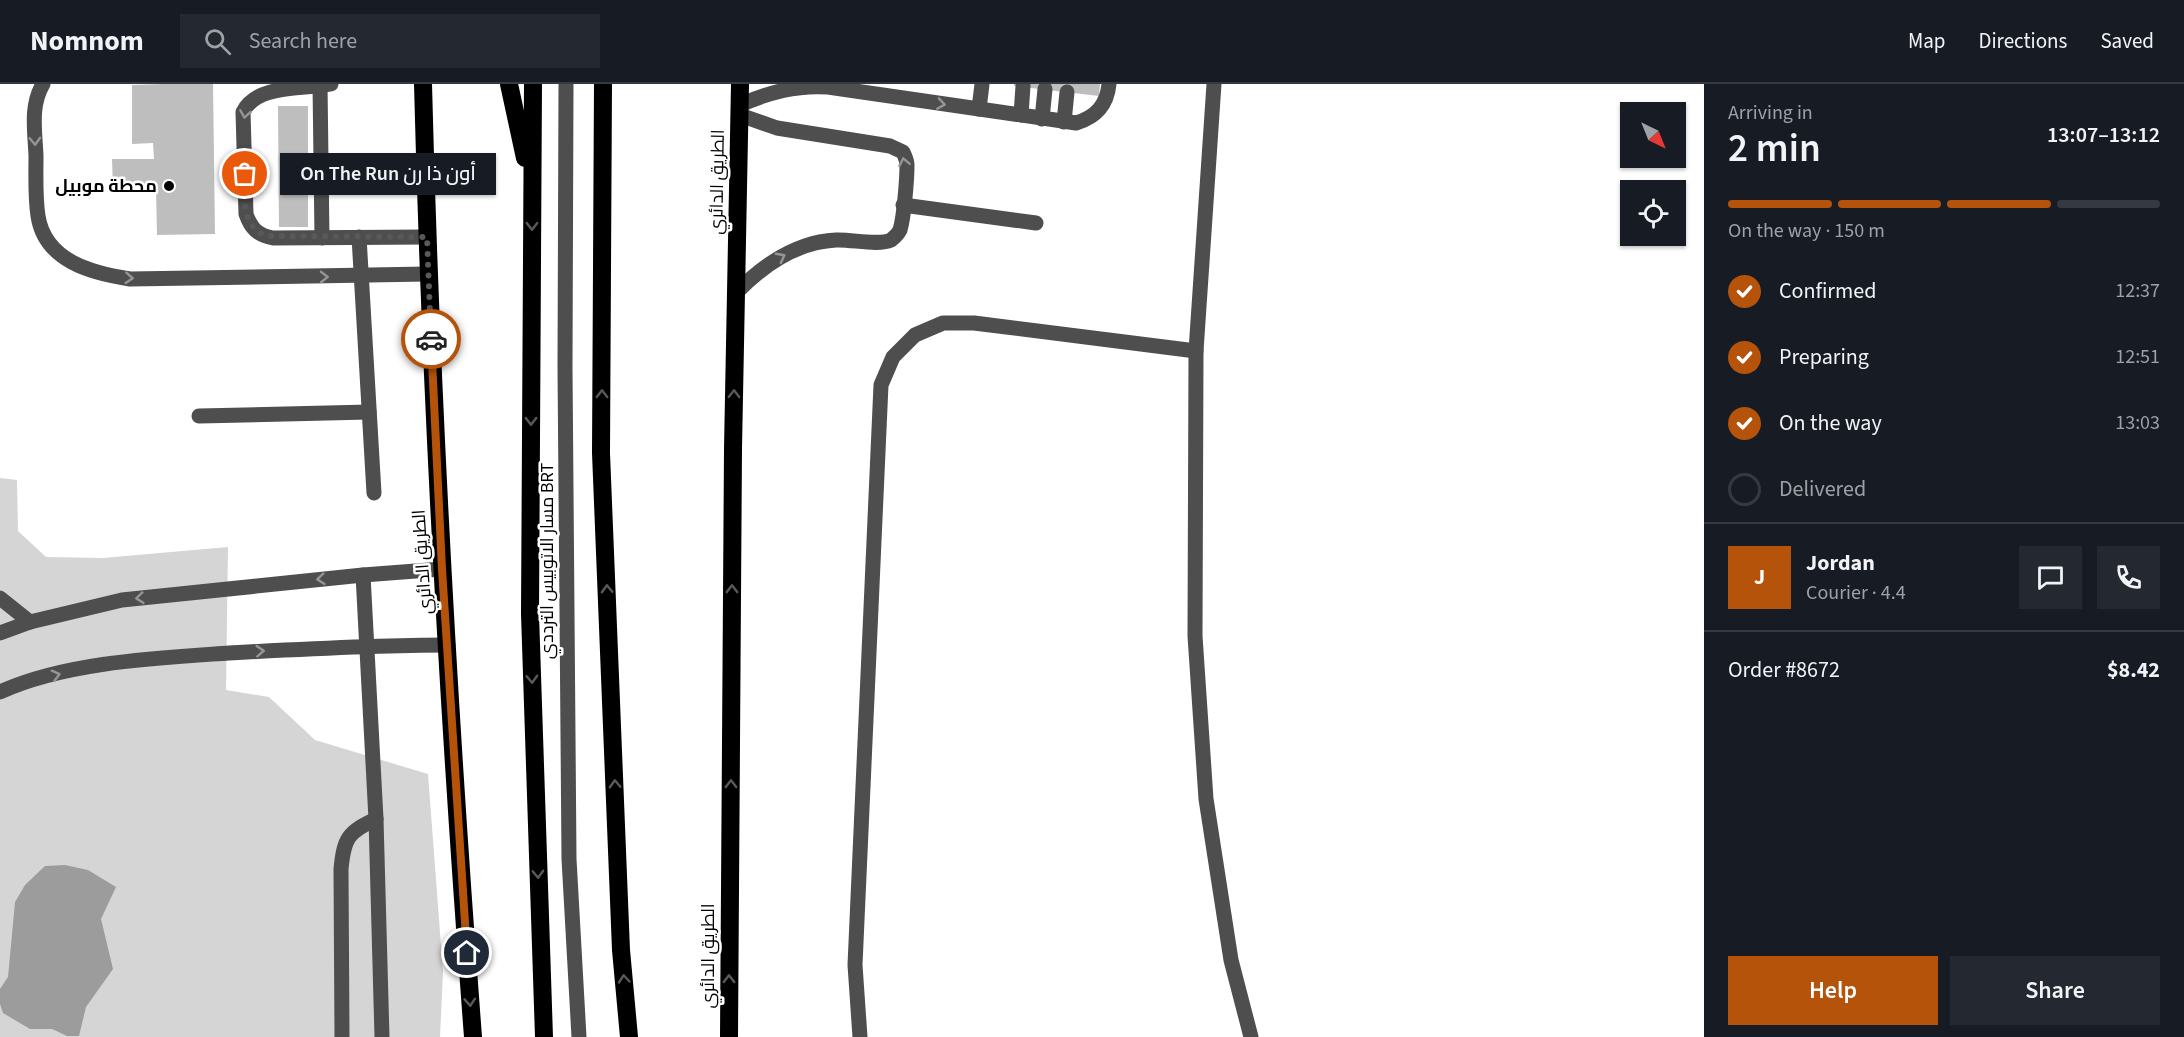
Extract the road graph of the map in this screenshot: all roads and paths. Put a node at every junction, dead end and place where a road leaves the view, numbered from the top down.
1 (43, 84) edge
2 (423, 84) edge
3 (509, 84) edge
4 (533, 84) edge
5 (566, 84) edge
6 (603, 84) edge
7 (740, 84) edge
8 (982, 84) edge
9 (1109, 84) edge
10 (1214, 84) edge
11 (324, 85) edge
12 (1023, 87) dead end
13 (1045, 89) dead end
14 (1067, 92) dead end
15 (979, 109) junction
16 (740, 110) junction
17 (1021, 116) junction
18 (1042, 118) junction
19 (1064, 122) junction
20 (532, 192) junction
21 (903, 204) junction
22 (1036, 223) dead end
23 (359, 237) junction
24 (427, 237) junction
25 (322, 238) junction
26 (427, 274) junction
27 (361, 276) junction
28 (736, 293) junction
29 (1196, 351) junction
30 (369, 412) junction
31 (199, 416) dead end
32 (374, 493) dead end
33 (442, 569) junction
34 (363, 575) junction
35 (0, 598) edge
36 (30, 622) junction
37 (0, 633) edge
38 (368, 645) junction
39 (448, 645) junction
40 (0, 693) edge
41 (376, 819) junction
42 (342, 1037) edge
43 (382, 1037) edge
44 (473, 1037) edge
45 (544, 1037) edge
46 (579, 1037) edge
47 (629, 1037) edge
48 (729, 1037) edge
49 (860, 1037) edge
50 (1251, 1037) edge

1 -> 27 street
2 - 24 highway, الطريق الدائري
3 - 20 highway
4 - 20 highway
5 - 46 street, مسار الاتوبيس الترددي BRT
47 -> 6 highway
7 - 16 highway, الطريق الدائري
8 - 15 street
9 - 19 street
10 - 29 street
11 - 25 street
11 -> 25 street
12 - 17 street
13 - 18 street
14 - 19 street
16 -> 15 street
15 - 17 street
21 -> 16 street
16 - 28 highway, الطريق الدائري
17 - 18 street
18 - 19 street
20 -> 45 highway
21 - 22 street
28 -> 21 street
23 - 24 street
23 - 25 street
23 - 27 street
24 - 26 highway, الطريق الدائري
26 - 27 street
26 - 33 highway, الطريق الدائري
27 - 30 street
48 -> 28 highway, الطريق الدائري
29 - 49 street
29 - 50 street
30 - 31 street
30 - 32 street
33 - 34 street
33 - 39 highway, الطريق الدائري
34 -> 36 street
34 - 38 street
35 - 36 street
36 - 37 street
38 - 39 street
40 -> 38 street
38 - 41 street
39 -> 44 highway, الطريق الدائري
41 - 42 street
41 - 43 street

